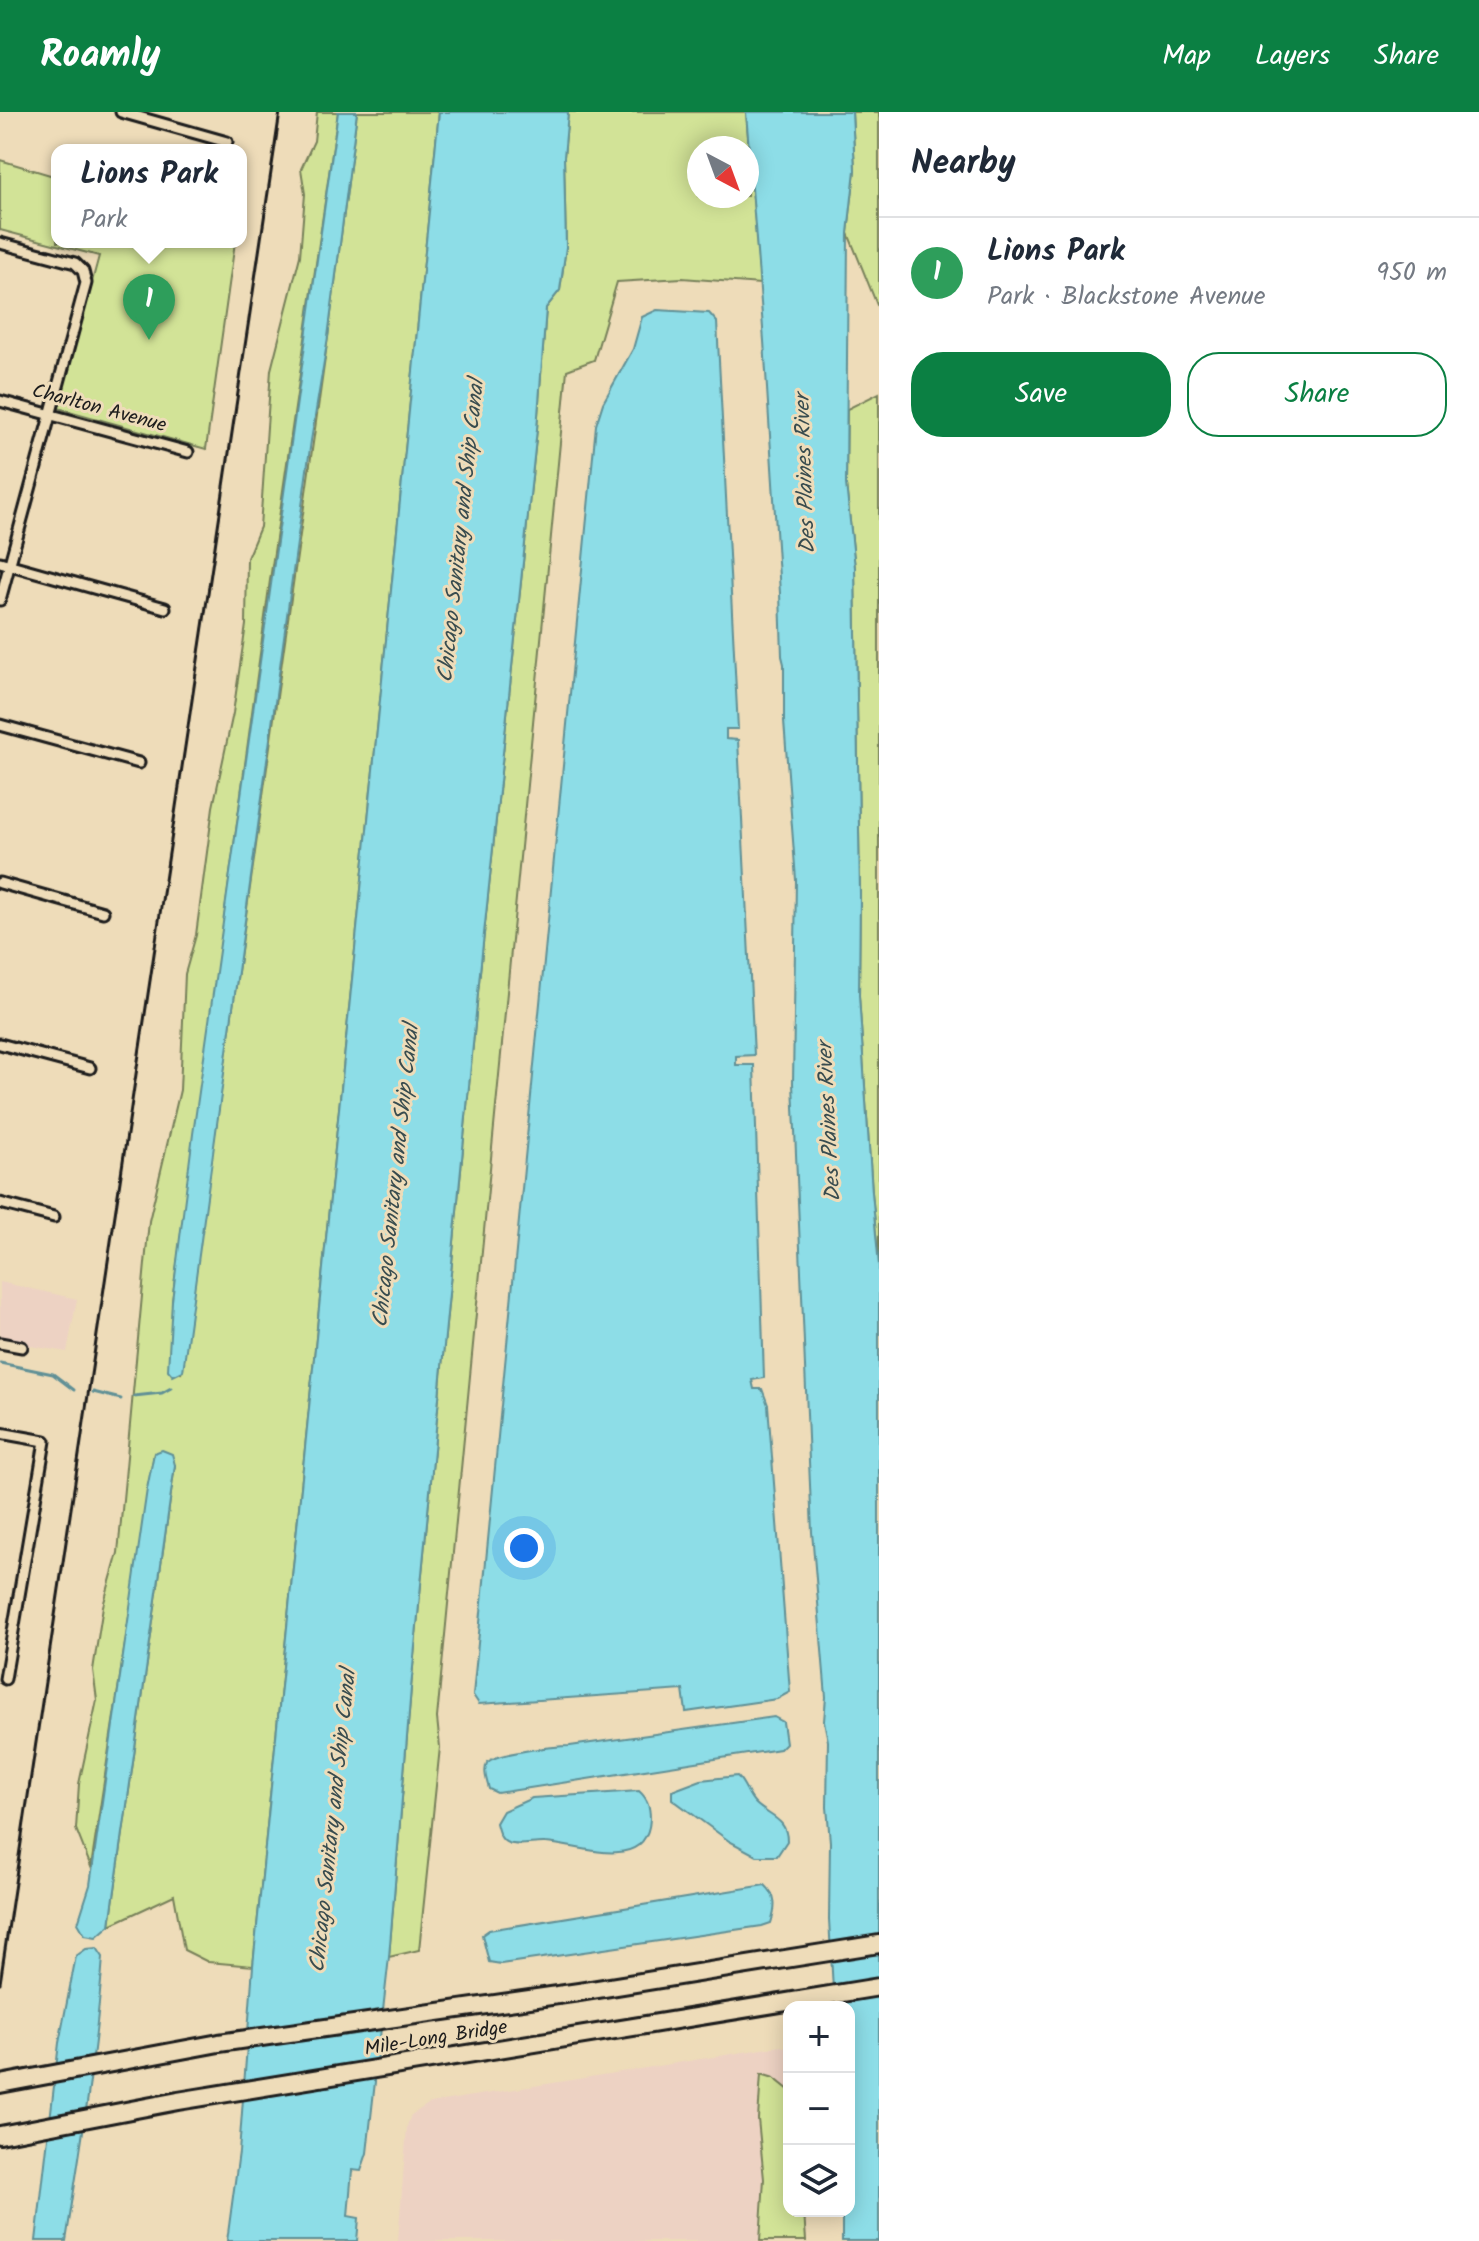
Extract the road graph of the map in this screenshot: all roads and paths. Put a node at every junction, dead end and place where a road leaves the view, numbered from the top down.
1 (121, 112) edge
2 (132, 114) edge
3 (227, 142) dead end
4 (0, 243) edge
5 (0, 401) edge
6 (50, 414) junction
7 (188, 452) dead end
8 (4, 564) edge
9 (0, 600) edge
10 (165, 608) dead end
11 (0, 725) edge
12 (139, 763) dead end
13 (0, 883) edge
14 (103, 912) dead end
15 (0, 1044) edge
16 (90, 1068) dead end
17 (0, 1203) edge
18 (54, 1217) dead end
19 (0, 1343) edge
20 (22, 1347) dead end
21 (0, 1433) edge
22 (5, 1679) dead end
23 (879, 1944) edge
24 (879, 1987) edge
25 (0, 2084) edge
26 (0, 2135) edge

1 - 2 street
2 - 3 street
4 - 6 street
5 - 6 street, Charlton Avenue
6 - 7 street, Charlton Avenue
6 - 8 street
8 - 9 street
8 - 10 street
11 - 12 street
13 - 14 street
15 - 16 street
17 - 18 street
19 - 20 street
21 - 22 street
23 - 25 highway, Mile-Long Bridge
24 - 26 highway, Mile-Long Bridge

